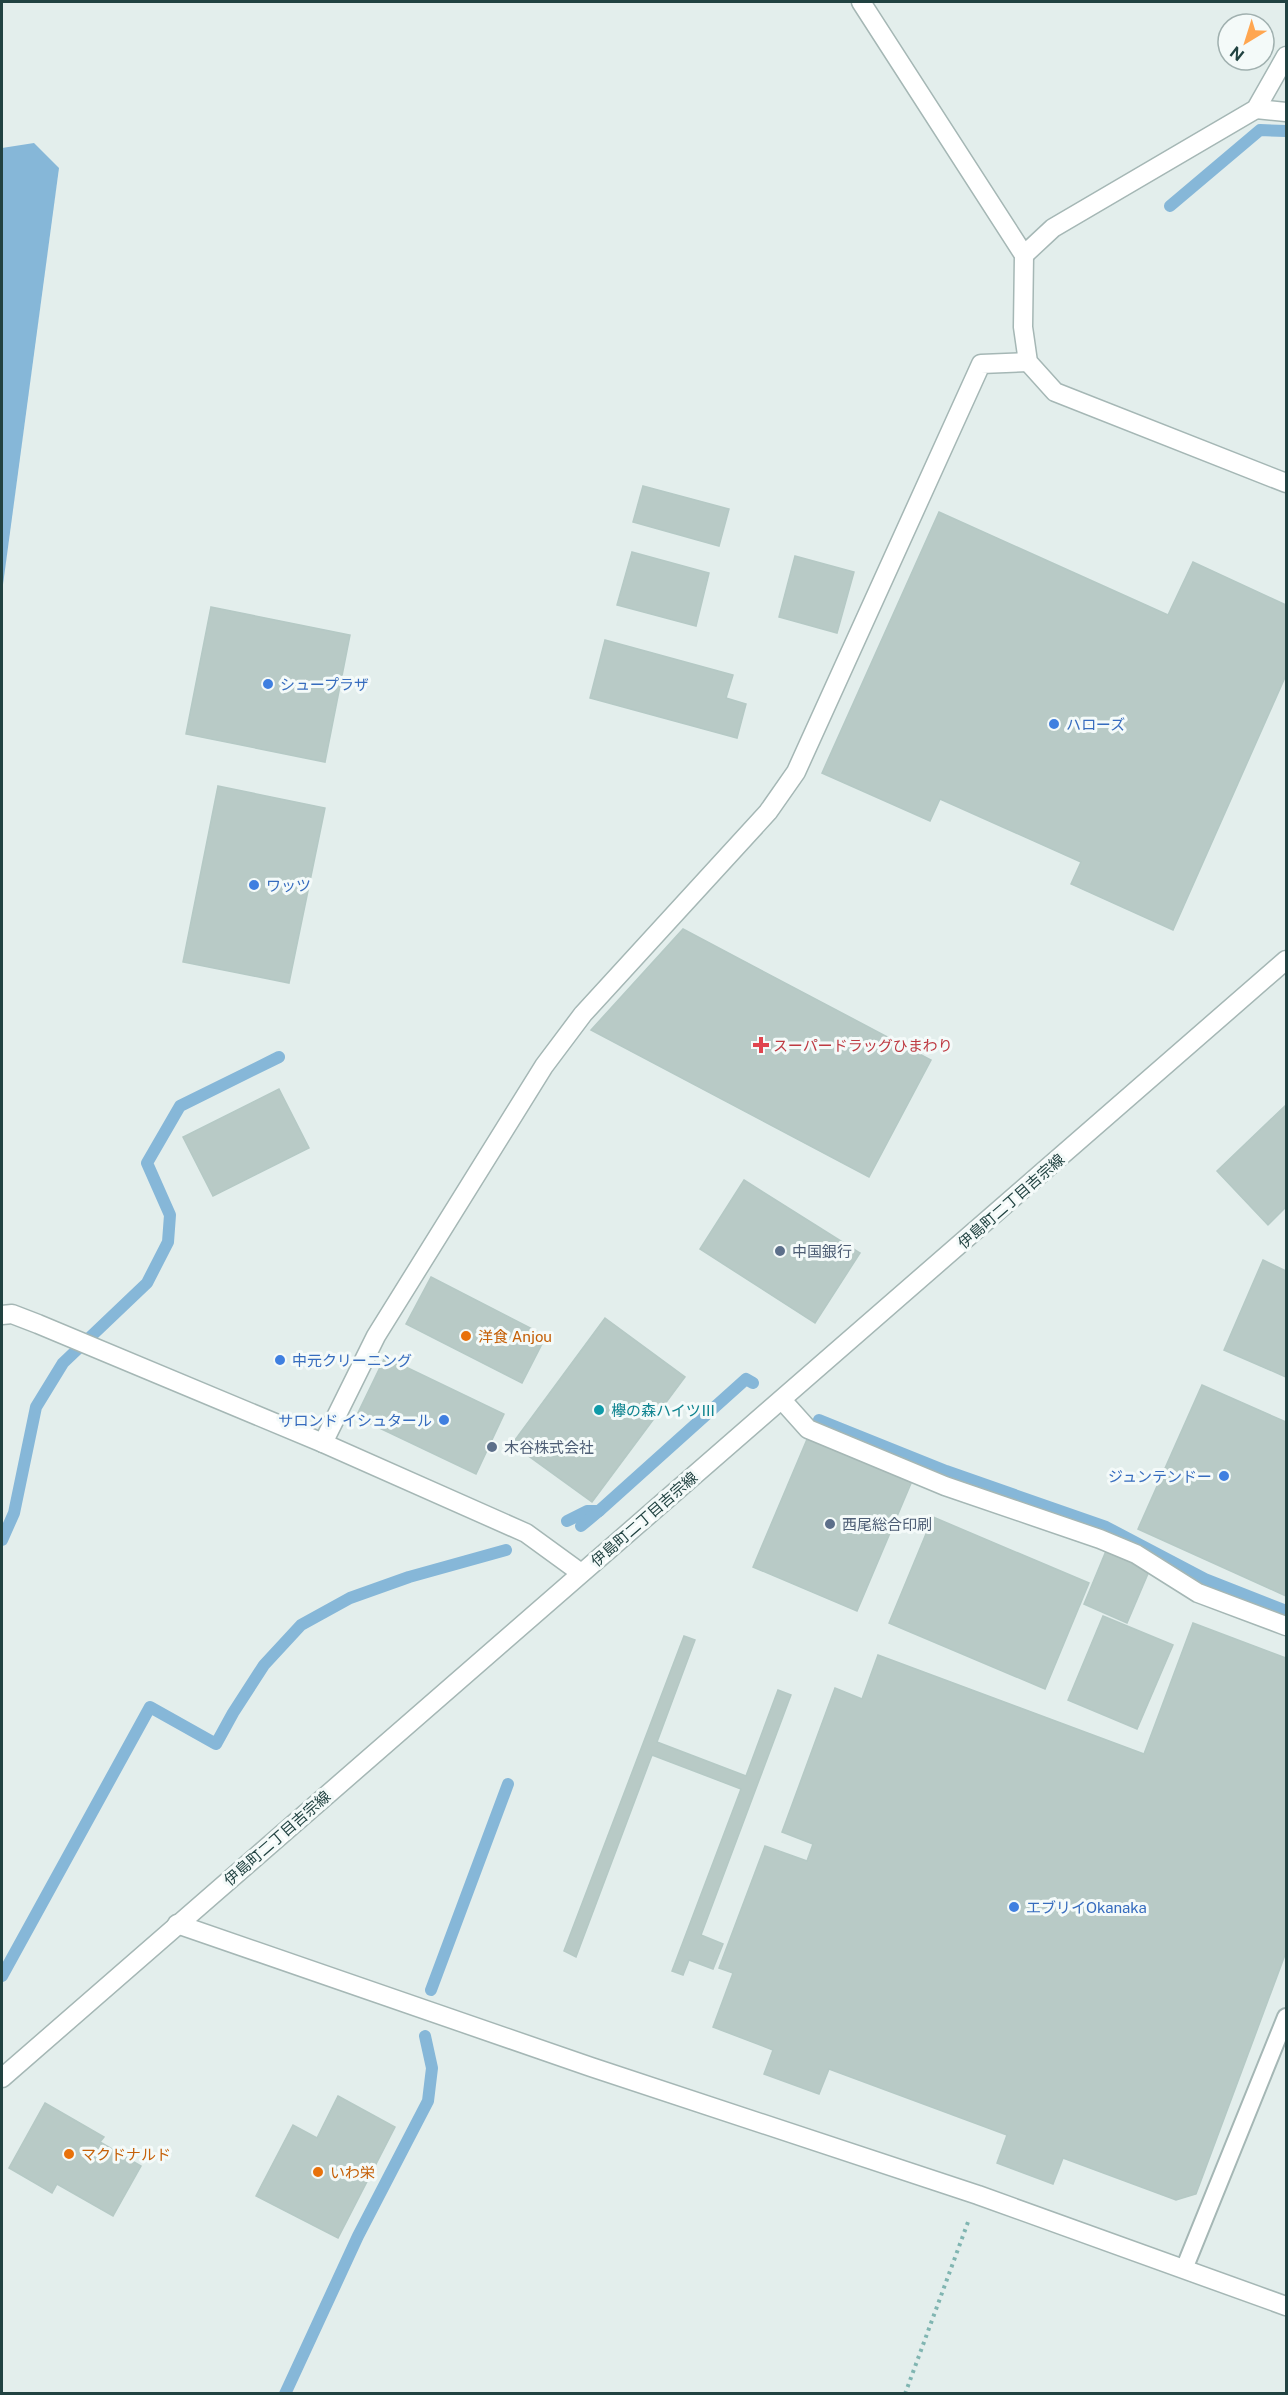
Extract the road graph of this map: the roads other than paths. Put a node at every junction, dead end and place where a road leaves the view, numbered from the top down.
1 (861, 2) edge
2 (1287, 56) edge
3 (1256, 109) junction
4 (1287, 112) edge
5 (1024, 255) junction
6 (1028, 362) junction
7 (1287, 483) edge
8 (1287, 960) edge
9 (2, 1315) edge
10 (782, 1400) junction
11 (323, 1443) junction
12 (581, 1573) junction
13 (1287, 1626) edge
14 (177, 1924) junction
15 (1287, 2017) edge
16 (2, 2078) edge
17 (1184, 2269) junction
18 (1287, 2306) edge

1 - 5 street
2 - 3 street
3 - 4 street
3 - 5 street
5 - 6 street
6 - 7 street
6 - 11 street
8 - 10 street, 伊島町二丁目吉宗線
9 - 11 street
10 - 12 street, 伊島町二丁目吉宗線
10 - 13 street
11 - 12 street
12 - 14 street, 伊島町二丁目吉宗線
14 - 16 street, 伊島町二丁目吉宗線
14 - 17 street
15 - 17 lane
17 - 18 street

